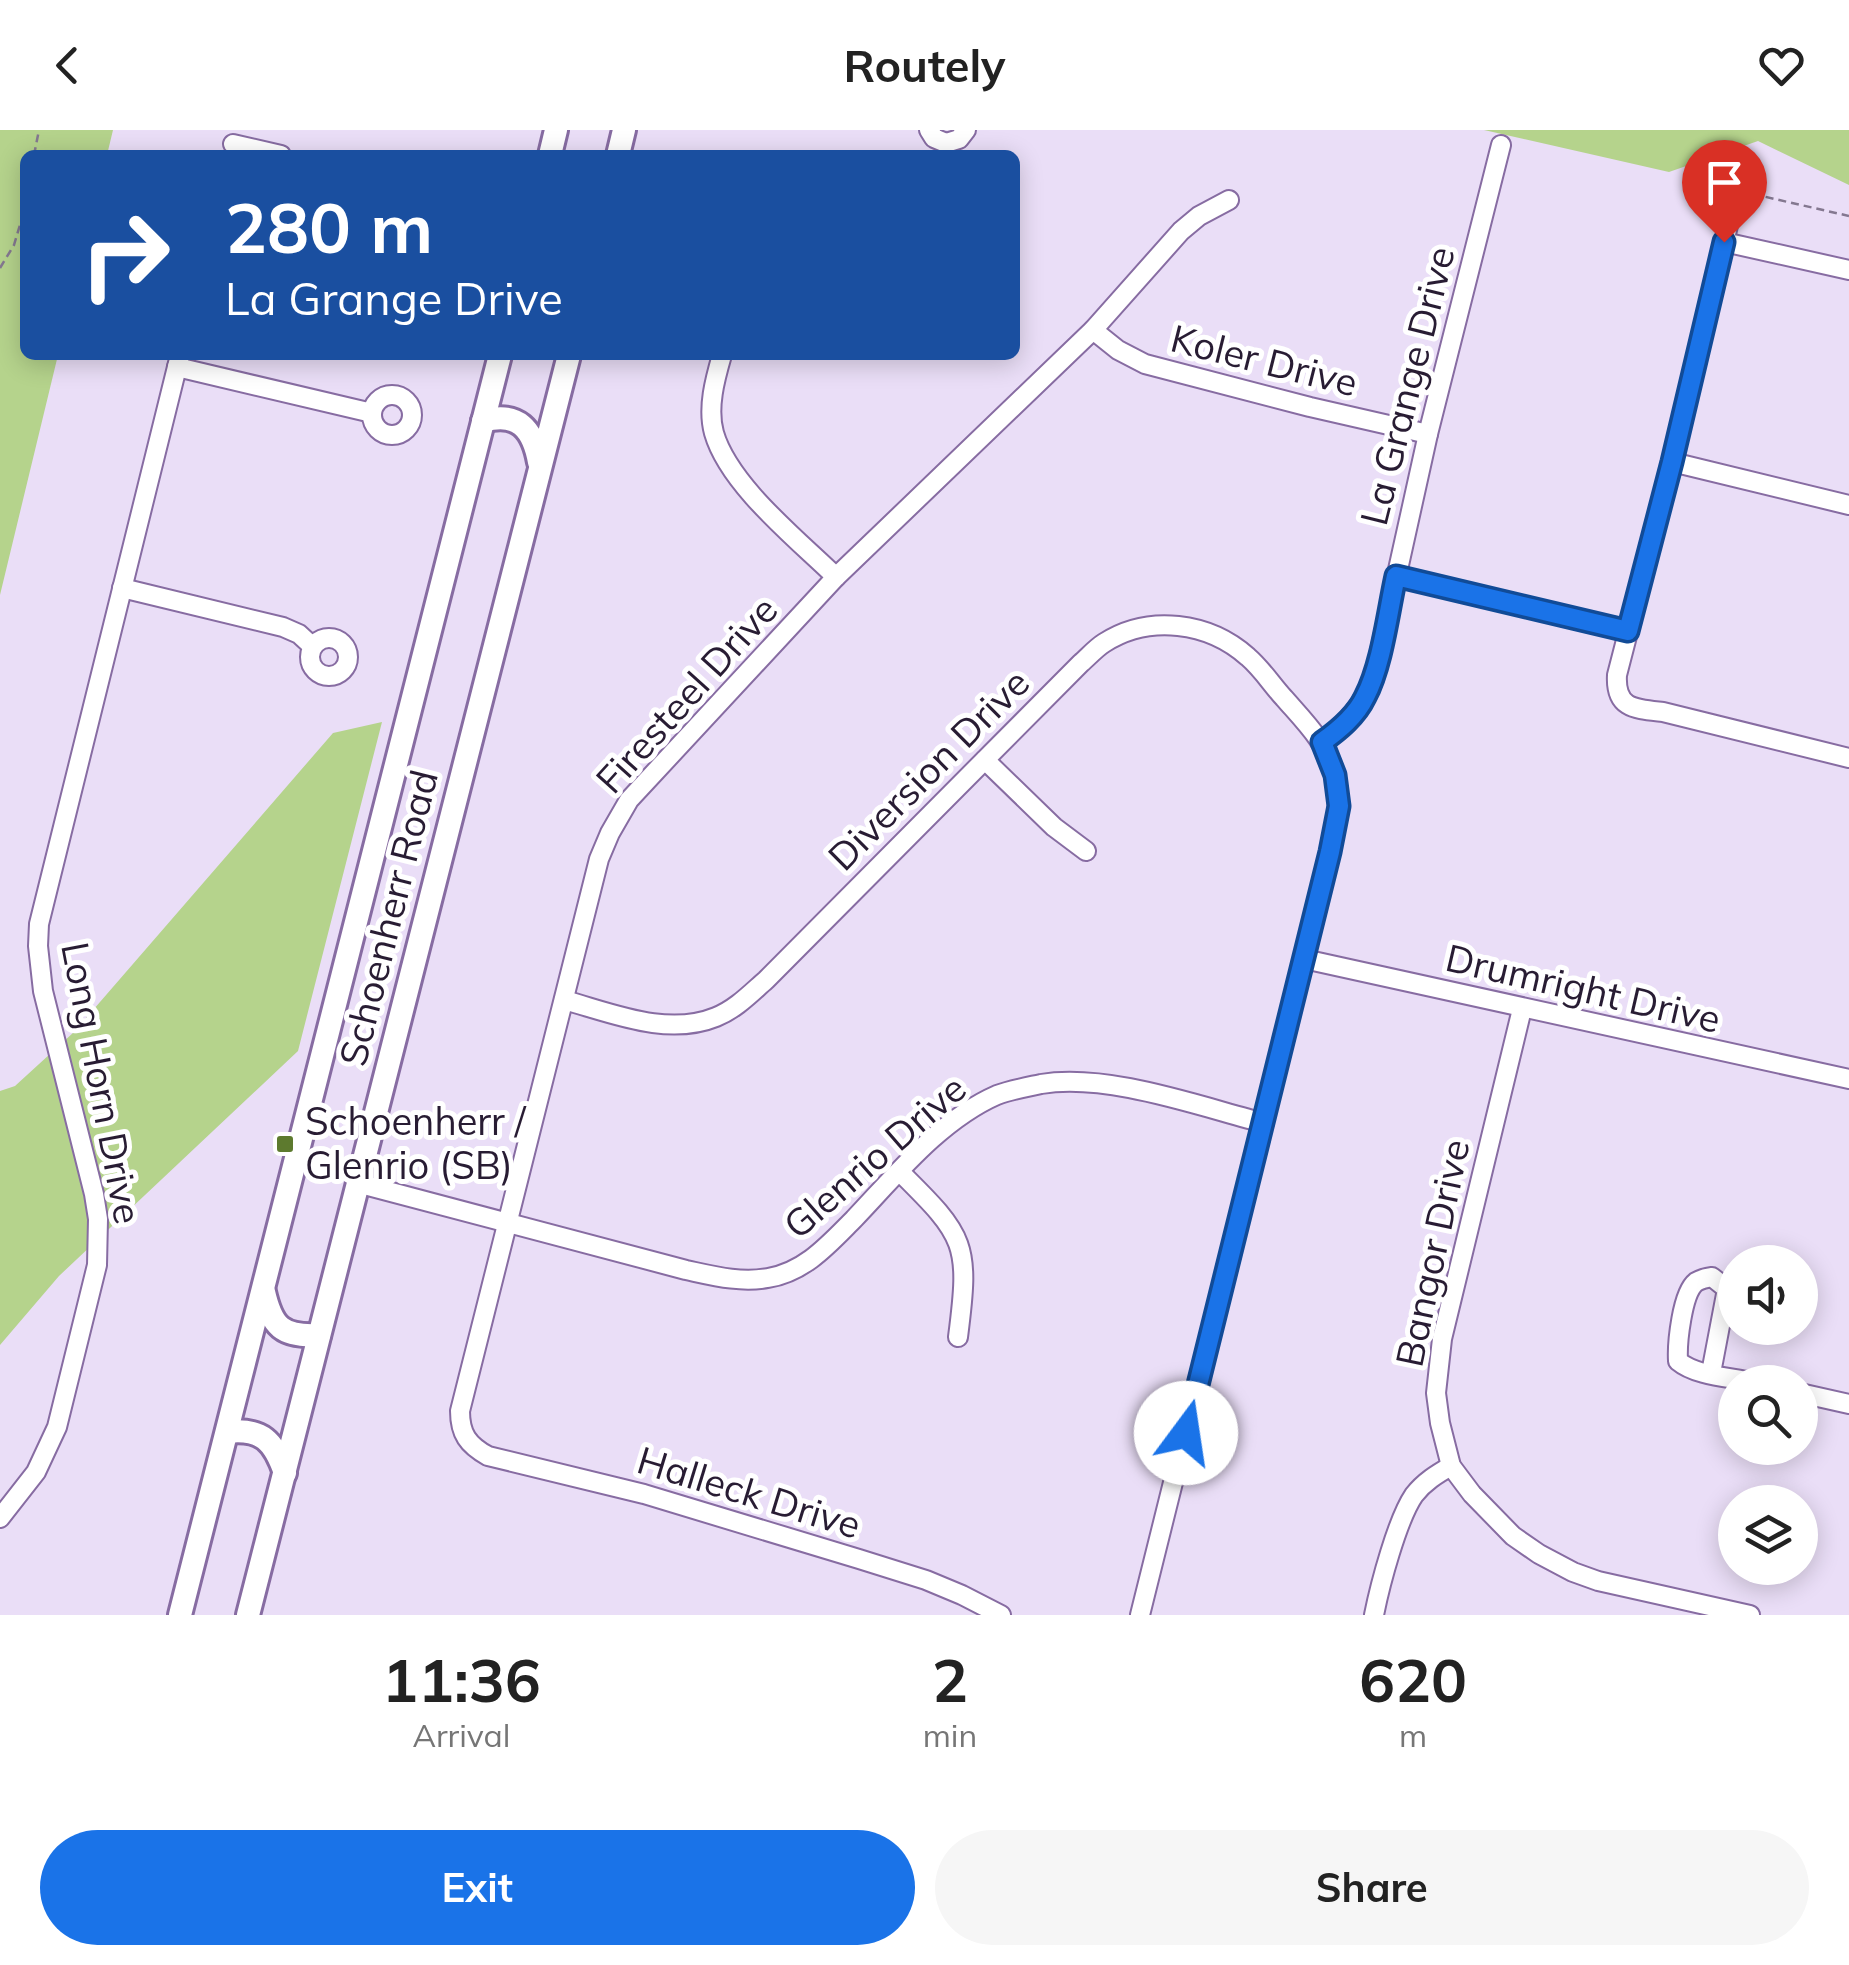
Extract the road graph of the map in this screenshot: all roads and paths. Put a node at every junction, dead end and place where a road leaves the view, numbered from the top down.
1 (929, 130) edge
2 (966, 130) edge
3 (234, 143) edge
4 (1501, 145) dead end
5 (261, 150) edge
6 (1712, 184) dead end
7 (1736, 192) junction
8 (1229, 200) dead end
9 (1849, 216) edge
10 (20, 225) edge
11 (1724, 242) junction
12 (0, 268) edge
13 (1849, 270) edge
14 (1093, 330) junction
15 (499, 360) edge
16 (568, 360) edge
17 (720, 360) edge
18 (179, 361) edge
19 (372, 413) dead end
20 (483, 421) junction
21 (1428, 434) junction
22 (1672, 462) junction
23 (540, 465) junction
24 (1849, 505) edge
25 (1396, 576) junction
26 (836, 577) junction
27 (122, 588) junction
28 (1628, 631) junction
29 (312, 646) dead end
30 (1322, 742) junction
31 (1849, 758) edge
32 (985, 760) junction
33 (1086, 851) dead end
34 (1304, 959) junction
35 (564, 1000) junction
36 (1522, 1009) junction
37 (1849, 1079) edge
38 (1264, 1123) junction
39 (900, 1172) junction
40 (357, 1183) junction
41 (507, 1222) junction
42 (264, 1289) junction
43 (319, 1335) junction
44 (958, 1337) dead end
45 (1710, 1373) junction
46 (1718, 1375) edge
47 (1818, 1397) edge
48 (1849, 1404) edge
49 (227, 1432) junction
50 (474, 1448) joint
51 (1451, 1466) junction
52 (285, 1473) junction
53 (0, 1518) edge
54 (180, 1615) edge
55 (248, 1615) edge
56 (1001, 1615) edge
57 (1140, 1615) edge
58 (1374, 1615) edge
59 (1750, 1615) edge

1 - 2 street
3 - 5 street
4 - 21 street, La Grange Drive
6 - 7 path
7 - 9 path
7 - 11 street
8 - 14 street, Firesteel Drive
10 - 12 path
11 - 13 street
11 - 22 street
14 - 21 street, Koler Drive
14 - 26 street, Firesteel Drive
15 - 20 main road, Schoenherr Road
16 - 23 main road, Schoenherr Road
17 - 26 street
18 - 19 street
18 - 27 street, Long Horn Drive
20 - 23 main road
20 - 42 main road, Schoenherr Road
21 - 25 street, La Grange Drive
22 - 24 street
22 - 28 street
23 - 40 main road, Schoenherr Road
25 - 28 street
25 - 30 street, La Grange Drive
26 - 35 street, Firesteel Drive
27 - 29 street
27 - 53 street, Long Horn Drive
28 - 31 street
30 - 32 street, Diversion Drive
30 - 34 street
32 - 33 street
32 - 35 street, Diversion Drive
34 - 36 street, Drumright Drive
34 - 38 street
35 - 41 street, Firesteel Drive
36 - 37 street, Drumright Drive
36 - 51 street, Bangor Drive
38 - 39 street, Glenrio Drive
38 - 57 street
39 - 41 street, Glenrio Drive
39 - 44 street
40 - 41 street, Glenrio Drive
40 - 43 main road, Schoenherr Road
41 - 50 street, Firesteel Drive
42 - 43 main road
42 - 49 main road, Schoenherr Road
43 - 52 main road, Schoenherr Road
45 - 45 street
45 - 46 street
47 - 48 street
49 - 52 main road
49 - 54 main road, Schoenherr Road
50 - 56 street, Halleck Drive
51 - 58 street
51 - 59 street, Bangor Drive
52 - 55 main road, Schoenherr Road

